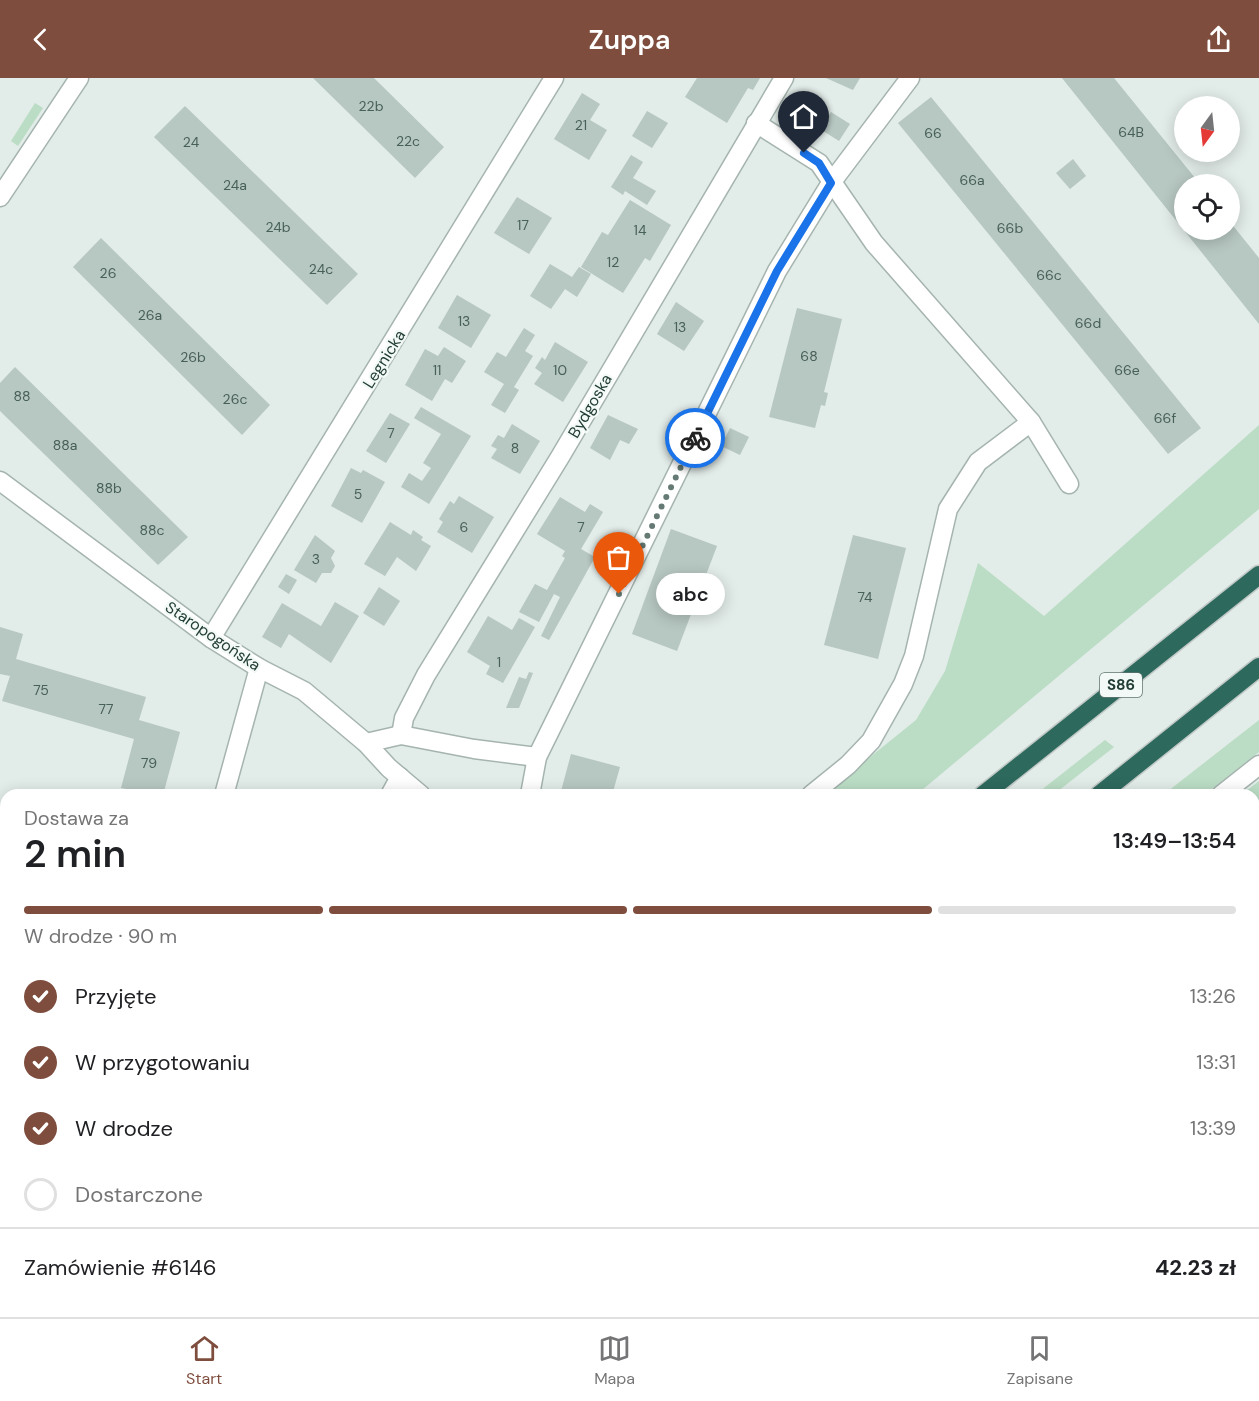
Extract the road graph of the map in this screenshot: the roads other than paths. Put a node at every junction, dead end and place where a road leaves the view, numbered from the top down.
1 (79, 78) edge
2 (554, 78) edge
3 (784, 78) edge
4 (910, 78) edge
5 (756, 123) junction
6 (831, 183) junction
7 (0, 198) edge
8 (1031, 422) junction
9 (0, 481) edge
10 (1069, 484) dead end
11 (1259, 575) edge
12 (211, 638) junction
13 (1259, 667) edge
14 (259, 668) junction
15 (400, 735) junction
16 (366, 743) junction
17 (537, 757) junction
18 (1259, 765) edge
19 (400, 777) junction
20 (226, 789) edge
21 (393, 789) edge
22 (415, 789) edge
23 (531, 789) edge
24 (818, 789) edge
25 (991, 789) edge
26 (1106, 789) edge
27 (1229, 789) edge

1 - 7 street
2 - 12 street, Legnicka
3 - 5 street, Bydgoska
4 - 6 street
5 - 6 street
5 - 15 street, Bydgoska
6 - 8 street
6 - 17 street
8 - 10 street
8 - 24 street
9 - 12 street, Staropogońska
11 - 25 highway, S86
12 - 14 street, Staropogońska
13 - 26 highway
14 - 16 street, Staropogońska
14 - 20 street
15 - 16 street
15 - 17 street
16 - 19 street, Staropogońska
17 - 23 street
18 - 27 street
19 - 21 street
19 - 22 street, Staropogońska

